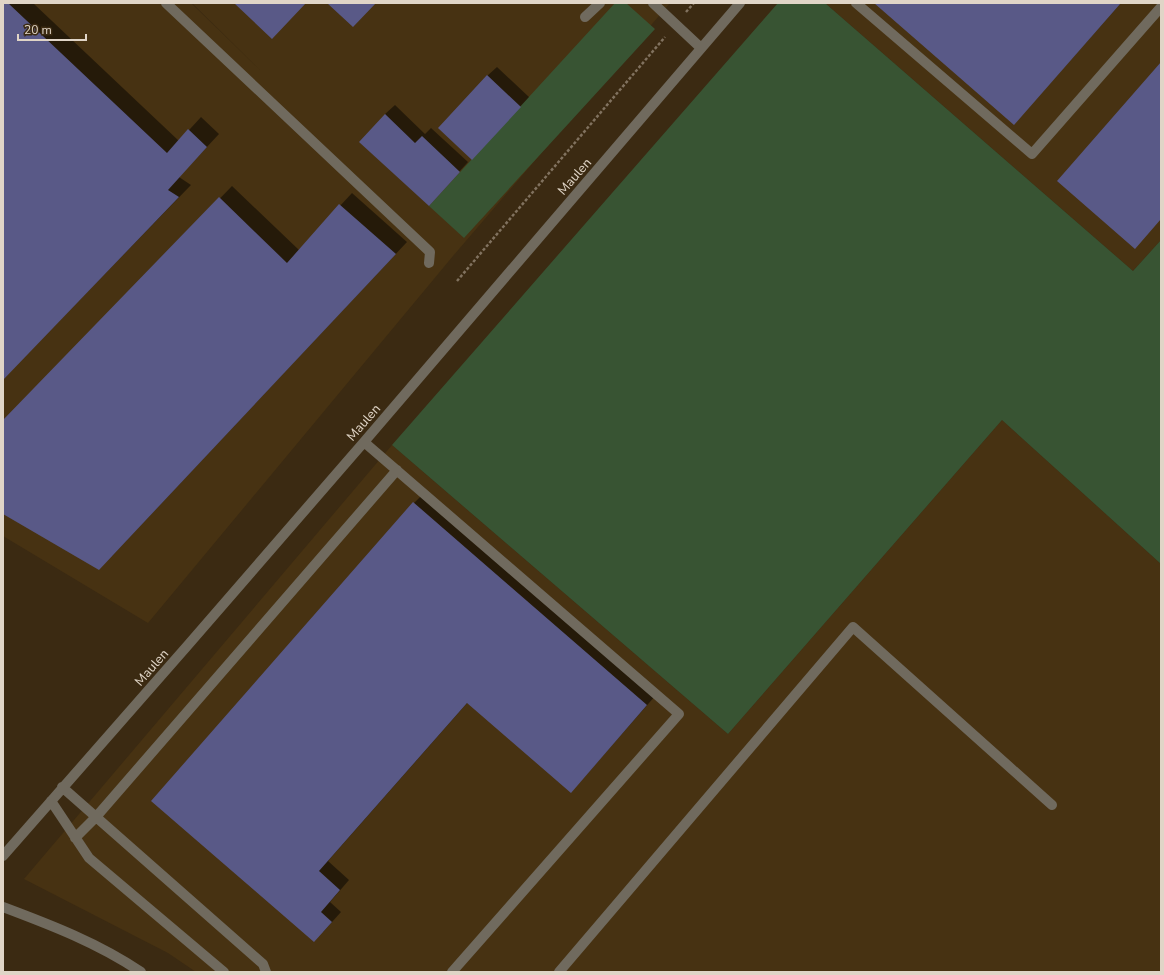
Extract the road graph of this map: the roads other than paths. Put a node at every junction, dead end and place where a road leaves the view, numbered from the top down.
1 (166, 3) edge
2 (600, 3) edge
3 (653, 3) edge
4 (740, 3) edge
5 (856, 3) edge
6 (1161, 7) edge
7 (585, 17) dead end
8 (701, 48) junction
9 (429, 263) dead end
10 (364, 442) junction
11 (397, 470) junction
12 (62, 787) junction
13 (51, 801) junction
14 (1052, 805) dead end
15 (96, 817) junction
16 (75, 838) junction
17 (3, 856) edge
18 (3, 907) edge
19 (141, 972) edge
20 (224, 972) edge
21 (266, 972) edge
22 (452, 972) edge
23 (559, 972) edge

1 - 9 street
2 - 7 street
3 - 8 street
4 - 8 street, Maulen
5 - 6 street
8 - 10 street, Maulen
10 - 11 street
10 - 12 street, Maulen
11 - 15 street
11 - 22 street
12 - 13 street, Maulen
12 - 15 street
13 - 16 street
13 - 17 street, Maulen
14 - 23 street
15 - 16 street
15 - 21 street
16 - 20 street
18 - 19 street

